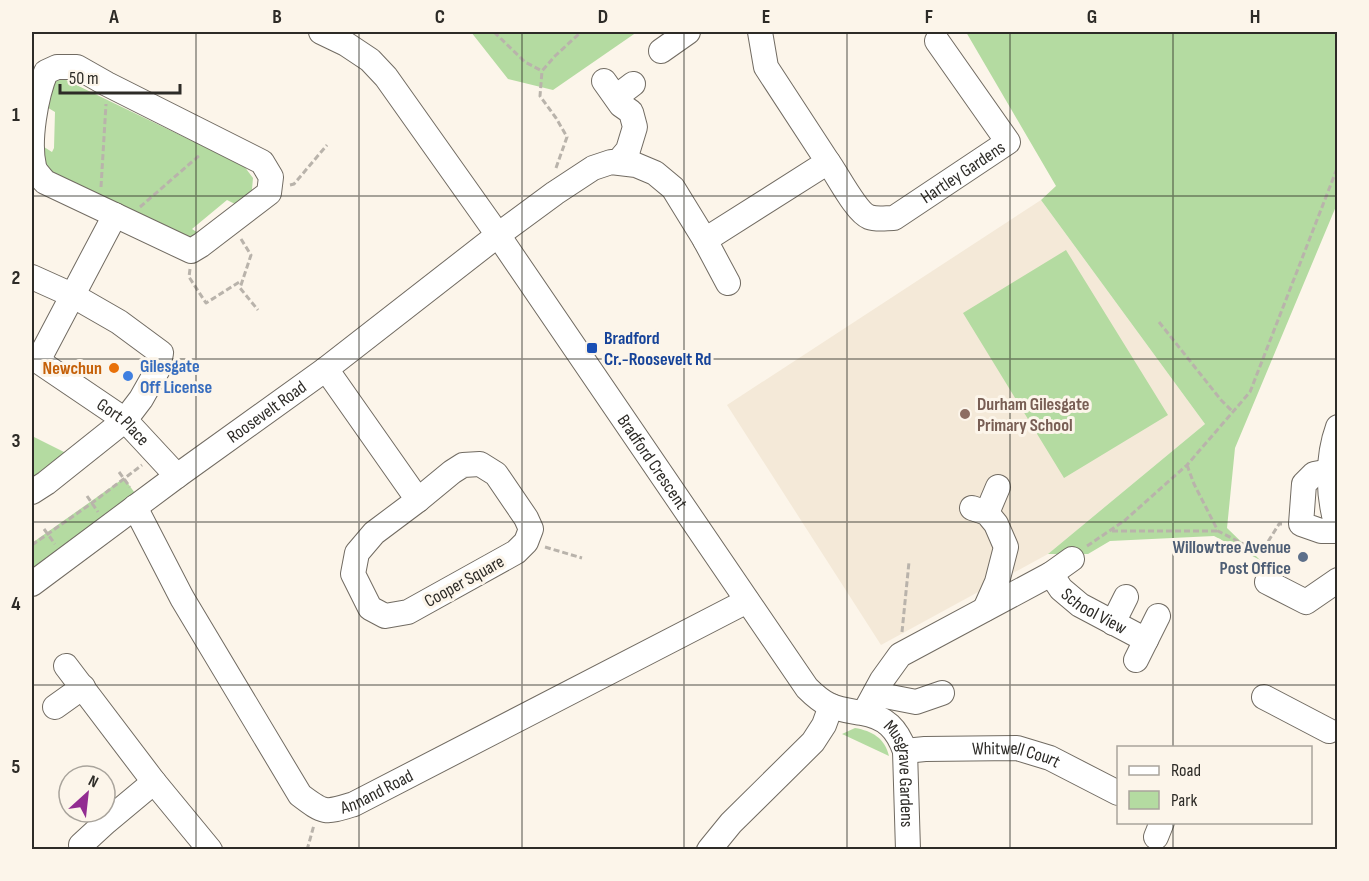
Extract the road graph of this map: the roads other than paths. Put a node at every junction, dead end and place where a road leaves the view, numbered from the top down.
1 (321, 32) edge
2 (688, 32) edge
3 (760, 32) edge
4 (937, 40) dead end
5 (661, 51) dead end
6 (618, 87) dead end
7 (618, 162) junction
8 (828, 162) junction
9 (113, 215) junction
10 (498, 235) junction
11 (705, 240) junction
12 (32, 277) edge
13 (728, 283) dead end
14 (72, 295) junction
15 (35, 359) edge
16 (326, 369) junction
17 (125, 420) junction
18 (1338, 426) edge
19 (1330, 471) junction
20 (177, 476) junction
21 (998, 487) dead end
22 (32, 492) edge
23 (418, 500) junction
24 (135, 507) junction
25 (1338, 531) edge
26 (1072, 559) road end
27 (1051, 574) junction
28 (1338, 580) edge
29 (1267, 582) dead end
30 (32, 584) edge
31 (1126, 597) dead end
32 (747, 601) junction
33 (985, 609) junction
34 (1158, 616) dead end
35 (1113, 623) junction
36 (66, 666) dead end
37 (83, 687) junction
38 (807, 688) joint
39 (942, 693) dead end
40 (1264, 697) dead end
41 (869, 704) junction
42 (831, 706) junction
43 (55, 707) dead end
44 (1335, 728) edge
45 (905, 751) junction
46 (154, 782) junction
47 (1117, 792) edge
48 (117, 807) edge
49 (97, 824) edge
50 (81, 845) dead end
51 (210, 849) edge
52 (709, 849) edge
53 (908, 849) edge

1 - 10 street, Bradford Crescent
2 - 5 street
3 - 8 street, Hartley Gardens
4 - 8 street, Hartley Gardens
6 - 7 street
7 - 10 street
7 - 11 street
8 - 11 street
9 - 9 street
9 - 14 street
10 - 16 street, Roosevelt Road
10 - 32 street, Bradford Crescent
11 - 13 street
12 - 14 street
14 - 15 street
14 - 17 street
15 - 17 street, Gort Place
16 - 20 street, Roosevelt Road
16 - 23 street
17 - 20 street, Gort Place
17 - 22 street
18 - 19 street
19 - 25 street
19 - 25 street
20 - 24 street, Roosevelt Road
21 - 33 street
23 - 23 street, Cooper Square
24 - 30 street, Roosevelt Road
24 - 32 street, Annand Road
26 - 27 street
27 - 33 street
27 - 35 street, School View
28 - 29 street
31 - 35 street
32 - 38 street, Bradford Crescent
33 - 41 street
34 - 35 street, School View
36 - 37 street
37 - 43 street
37 - 46 street
38 - 42 street, Musgrave Gardens
39 - 41 street
40 - 44 street
41 - 42 street, Musgrave Gardens
41 - 45 street, Musgrave Gardens
42 - 52 street
45 - 47 street, Whitwell Court
45 - 53 street, Musgrave Gardens
46 - 48 street
46 - 51 street
49 - 50 street

